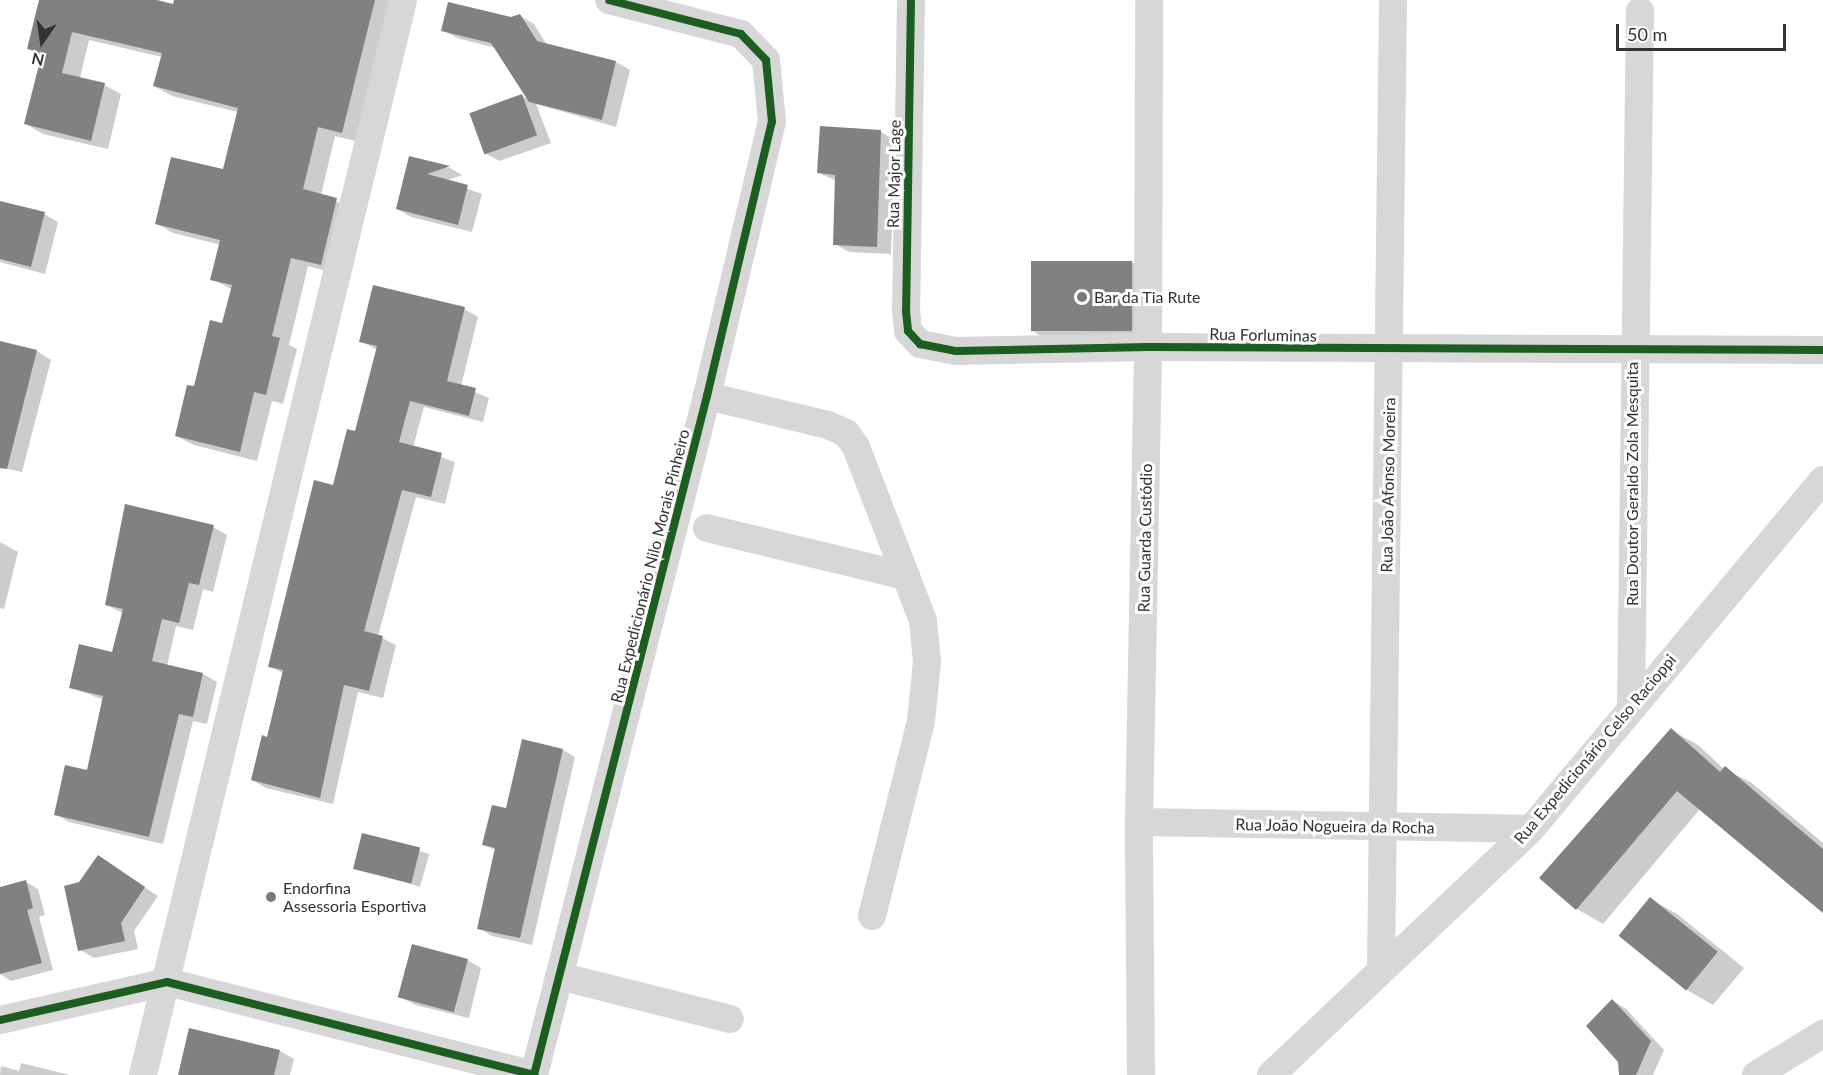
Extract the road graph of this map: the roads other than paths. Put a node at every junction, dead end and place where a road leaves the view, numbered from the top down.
1 (403, 0) edge
2 (910, 0) edge
3 (1149, 0) edge
4 (1393, 0) edge
5 (622, 2) edge
6 (1640, 11) dead end
7 (920, 344) joint
8 (1148, 347) junction
9 (1823, 350) edge
10 (1390, 351) junction
11 (1633, 352) junction
12 (707, 396) junction
13 (1823, 480) edge
14 (707, 528) dead end
15 (906, 576) junction
16 (1631, 706) junction
17 (1139, 822) junction
18 (1383, 828) junction
19 (1531, 829) junction
20 (872, 916) dead end
21 (1381, 969) junction
22 (559, 976) junction
23 (167, 982) junction
24 (730, 1019) dead end
25 (0, 1020) edge
26 (1823, 1034) edge
27 (142, 1075) edge
28 (534, 1075) edge
29 (1141, 1075) edge
30 (1271, 1075) edge
31 (1756, 1075) edge

1 - 23 street
2 - 7 street, Rua Major Lage
3 - 8 street, Rua Guarda Custódio
4 - 10 street, Rua João Afonso Moreira
5 - 12 street, Rua Expedicionário Nilo Morais Pinheiro
6 - 11 street, Rua Doutor Geraldo Zola Mesquita
7 - 8 street, Rua Forluminas
8 - 10 street, Rua Forluminas
8 - 17 street, Rua Guarda Custódio
9 - 11 street, Rua Forluminas
10 - 11 street, Rua Forluminas
10 - 18 street, Rua João Afonso Moreira
11 - 16 street, Rua Doutor Geraldo Zola Mesquita
12 - 15 street
12 - 22 street, Rua Expedicionário Nilo Morais Pinheiro
13 - 16 street, Rua Expedicionário Celso Racioppi
14 - 15 street
15 - 20 street
16 - 19 street, Rua Expedicionário Celso Racioppi
17 - 18 street, Rua João Nogueira da Rocha
17 - 29 street, Rua Guarda Custódio
18 - 19 street, Rua João Nogueira da Rocha
18 - 21 street, Rua João Afonso Moreira
19 - 21 street, Rua Expedicionário Celso Racioppi
21 - 30 street, Rua Expedicionário Celso Racioppi
22 - 24 street
22 - 28 street, Rua Expedicionário Nilo Morais Pinheiro
23 - 25 street
23 - 27 street
23 - 28 street
26 - 31 street

